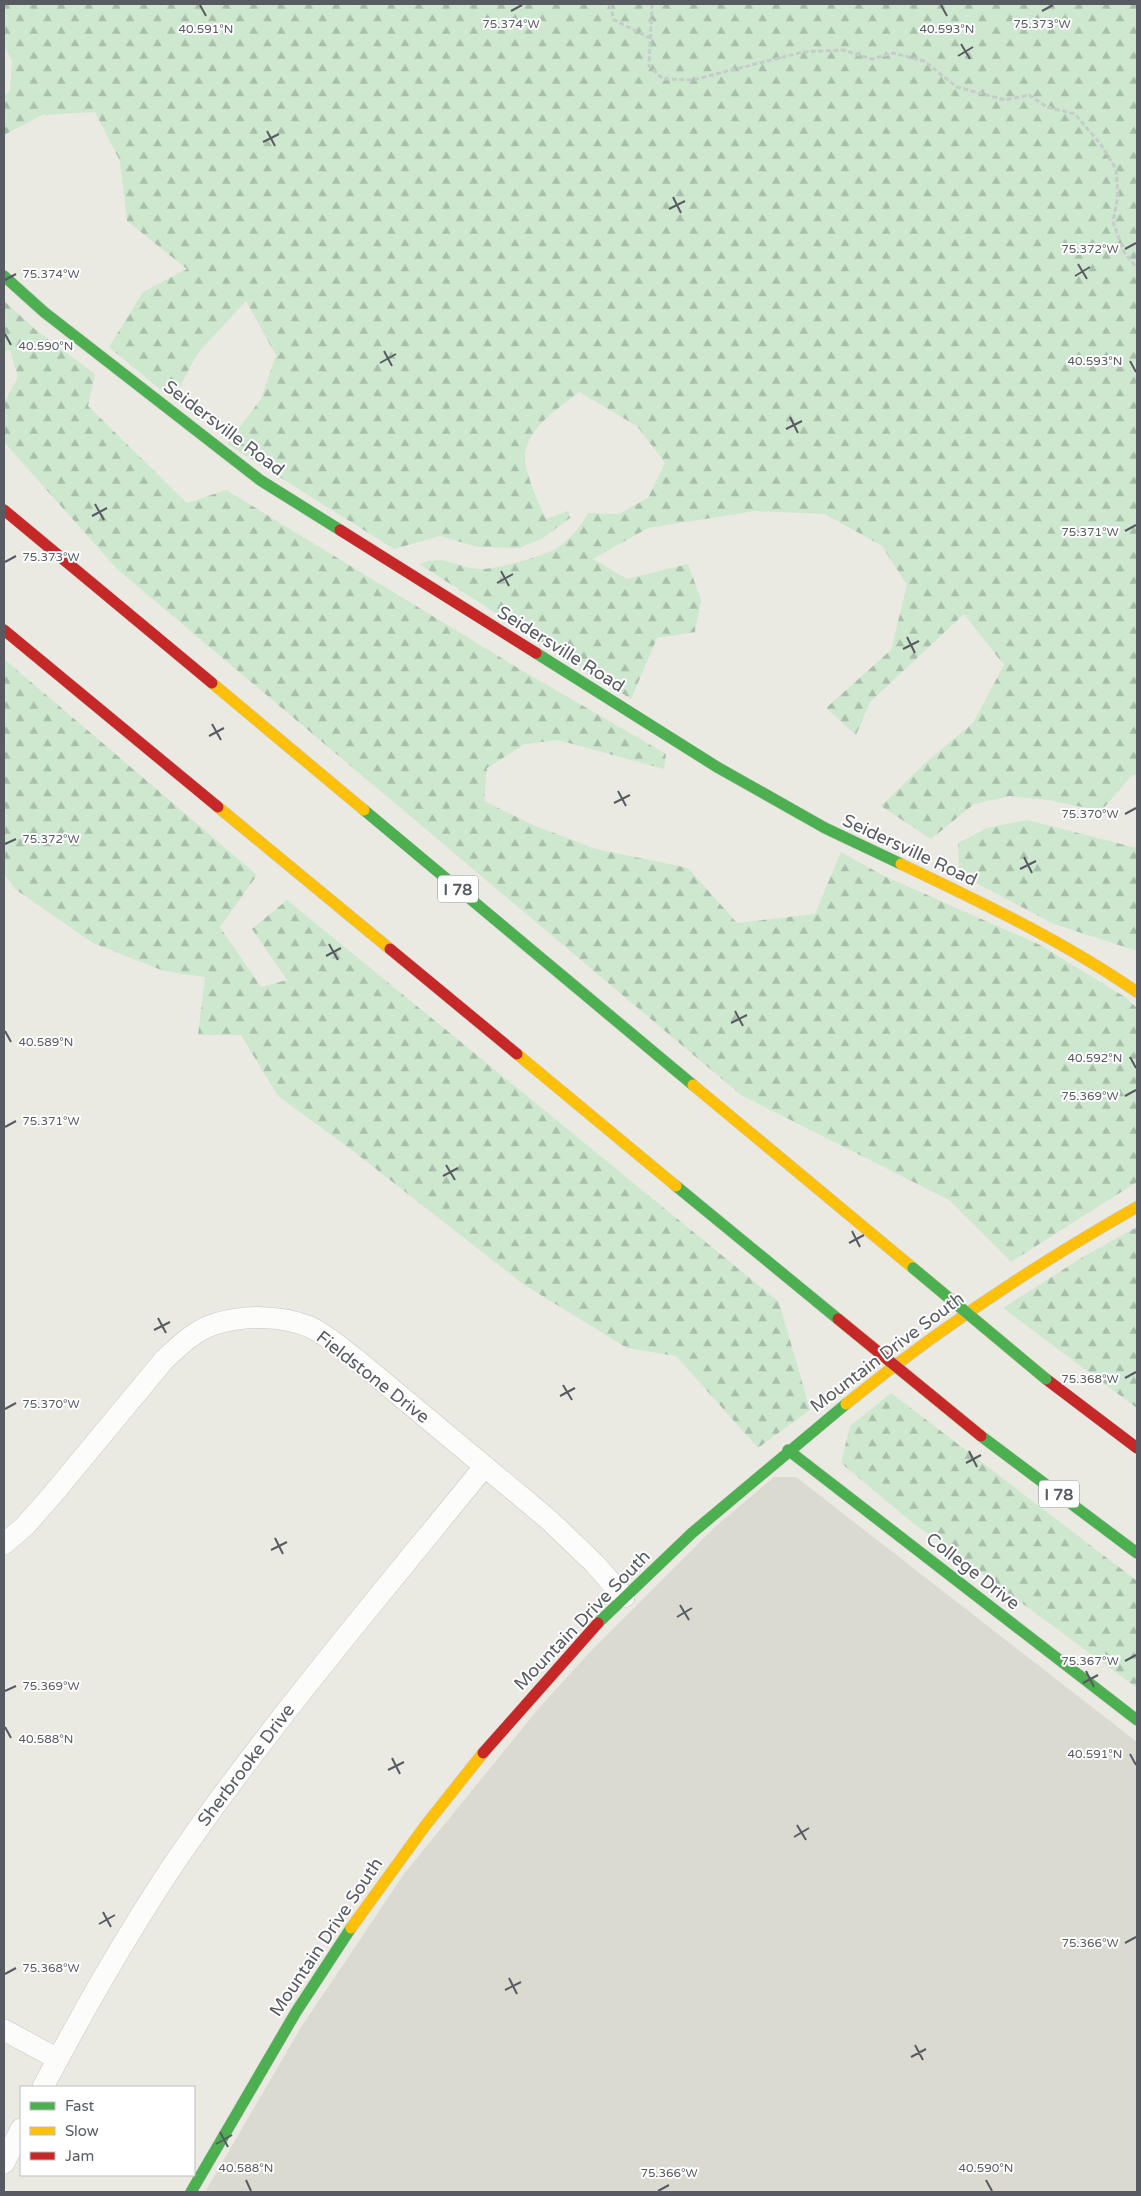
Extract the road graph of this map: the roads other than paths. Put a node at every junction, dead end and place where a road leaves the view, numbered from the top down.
1 (4, 276) edge
2 (4, 510) edge
3 (4, 630) edge
4 (1137, 992) edge
5 (1137, 1206) edge
6 (1137, 1448) edge
7 (788, 1450) junction
8 (484, 1467) junction
9 (4, 1544) edge
10 (1137, 1553) edge
11 (624, 1597) junction
12 (1137, 1720) edge
13 (4, 2030) edge
14 (58, 2059) junction
15 (44, 2086) edge
16 (20, 2131) edge
17 (4, 2163) edge
18 (191, 2192) edge

1 - 4 main road, Seidersville Road
2 - 6 main road, I 78, bridge
3 - 10 main road, I 78, bridge
5 - 7 main road, Mountain Drive South
7 - 11 main road, Mountain Drive South
7 - 12 main road, College Drive
8 - 9 street, Fieldstone Drive
8 - 11 street, Fieldstone Drive
8 - 14 street, Sherbrooke Drive
11 - 18 main road, Mountain Drive South
13 - 14 street
14 - 15 street, Sherbrooke Drive
16 - 17 street

